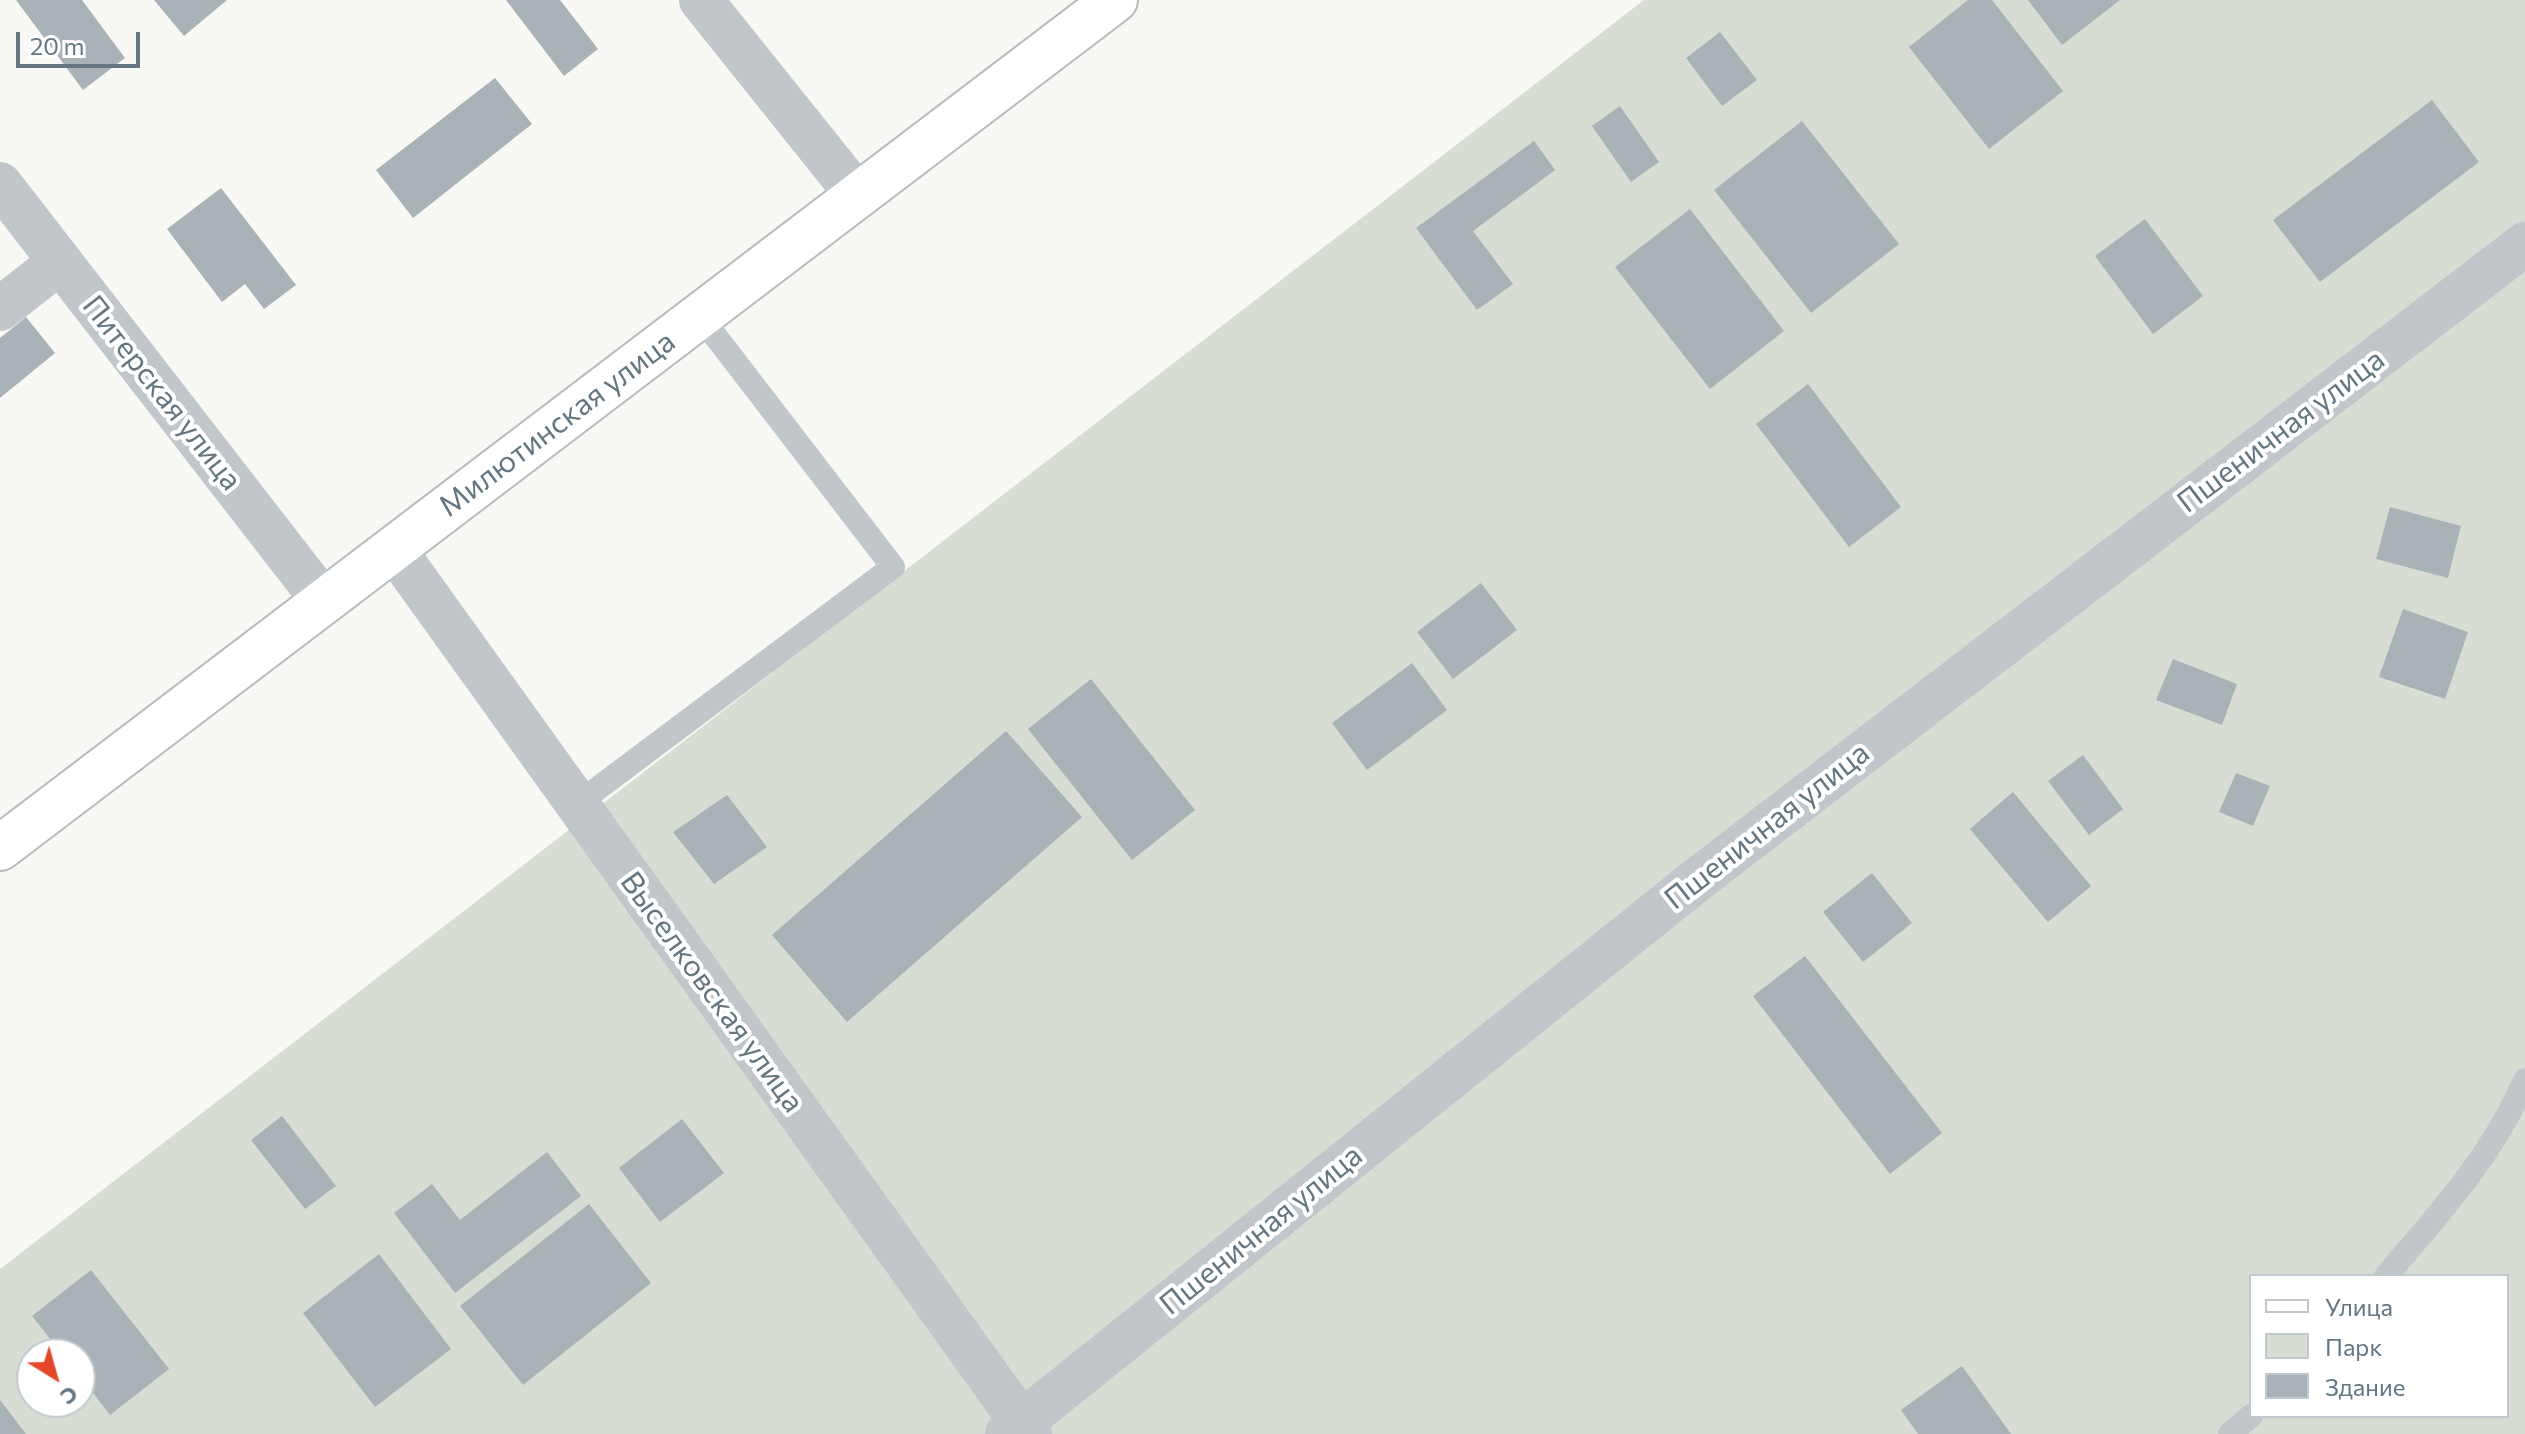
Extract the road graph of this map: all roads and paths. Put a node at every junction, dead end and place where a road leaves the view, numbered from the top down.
1 (701, 0) edge
2 (1115, 0) edge
3 (0, 184) edge
4 (858, 196) junction
5 (2525, 244) edge
6 (60, 262) junction
7 (0, 309) edge
8 (700, 316) junction
9 (394, 549) junction
10 (324, 602) junction
11 (577, 804) junction
12 (0, 848) edge
13 (2525, 1080) edge
14 (2388, 1274) edge
15 (2249, 1418) edge
16 (1020, 1430) edge
17 (2230, 1434) edge

1 - 4 street
2 - 4 main road, Милютинская улица
3 - 6 street, Питерская улица
4 - 8 main road, Милютинская улица
5 - 16 street, Пшеничная улица
6 - 7 street
6 - 10 street, Питерская улица
8 - 9 main road, Милютинская улица
8 - 11 lane
9 - 10 main road, Милютинская улица
9 - 11 street, Выселковская улица
10 - 12 main road, Милютинская улица
11 - 16 street, Выселковская улица
13 - 14 lane
15 - 17 lane

